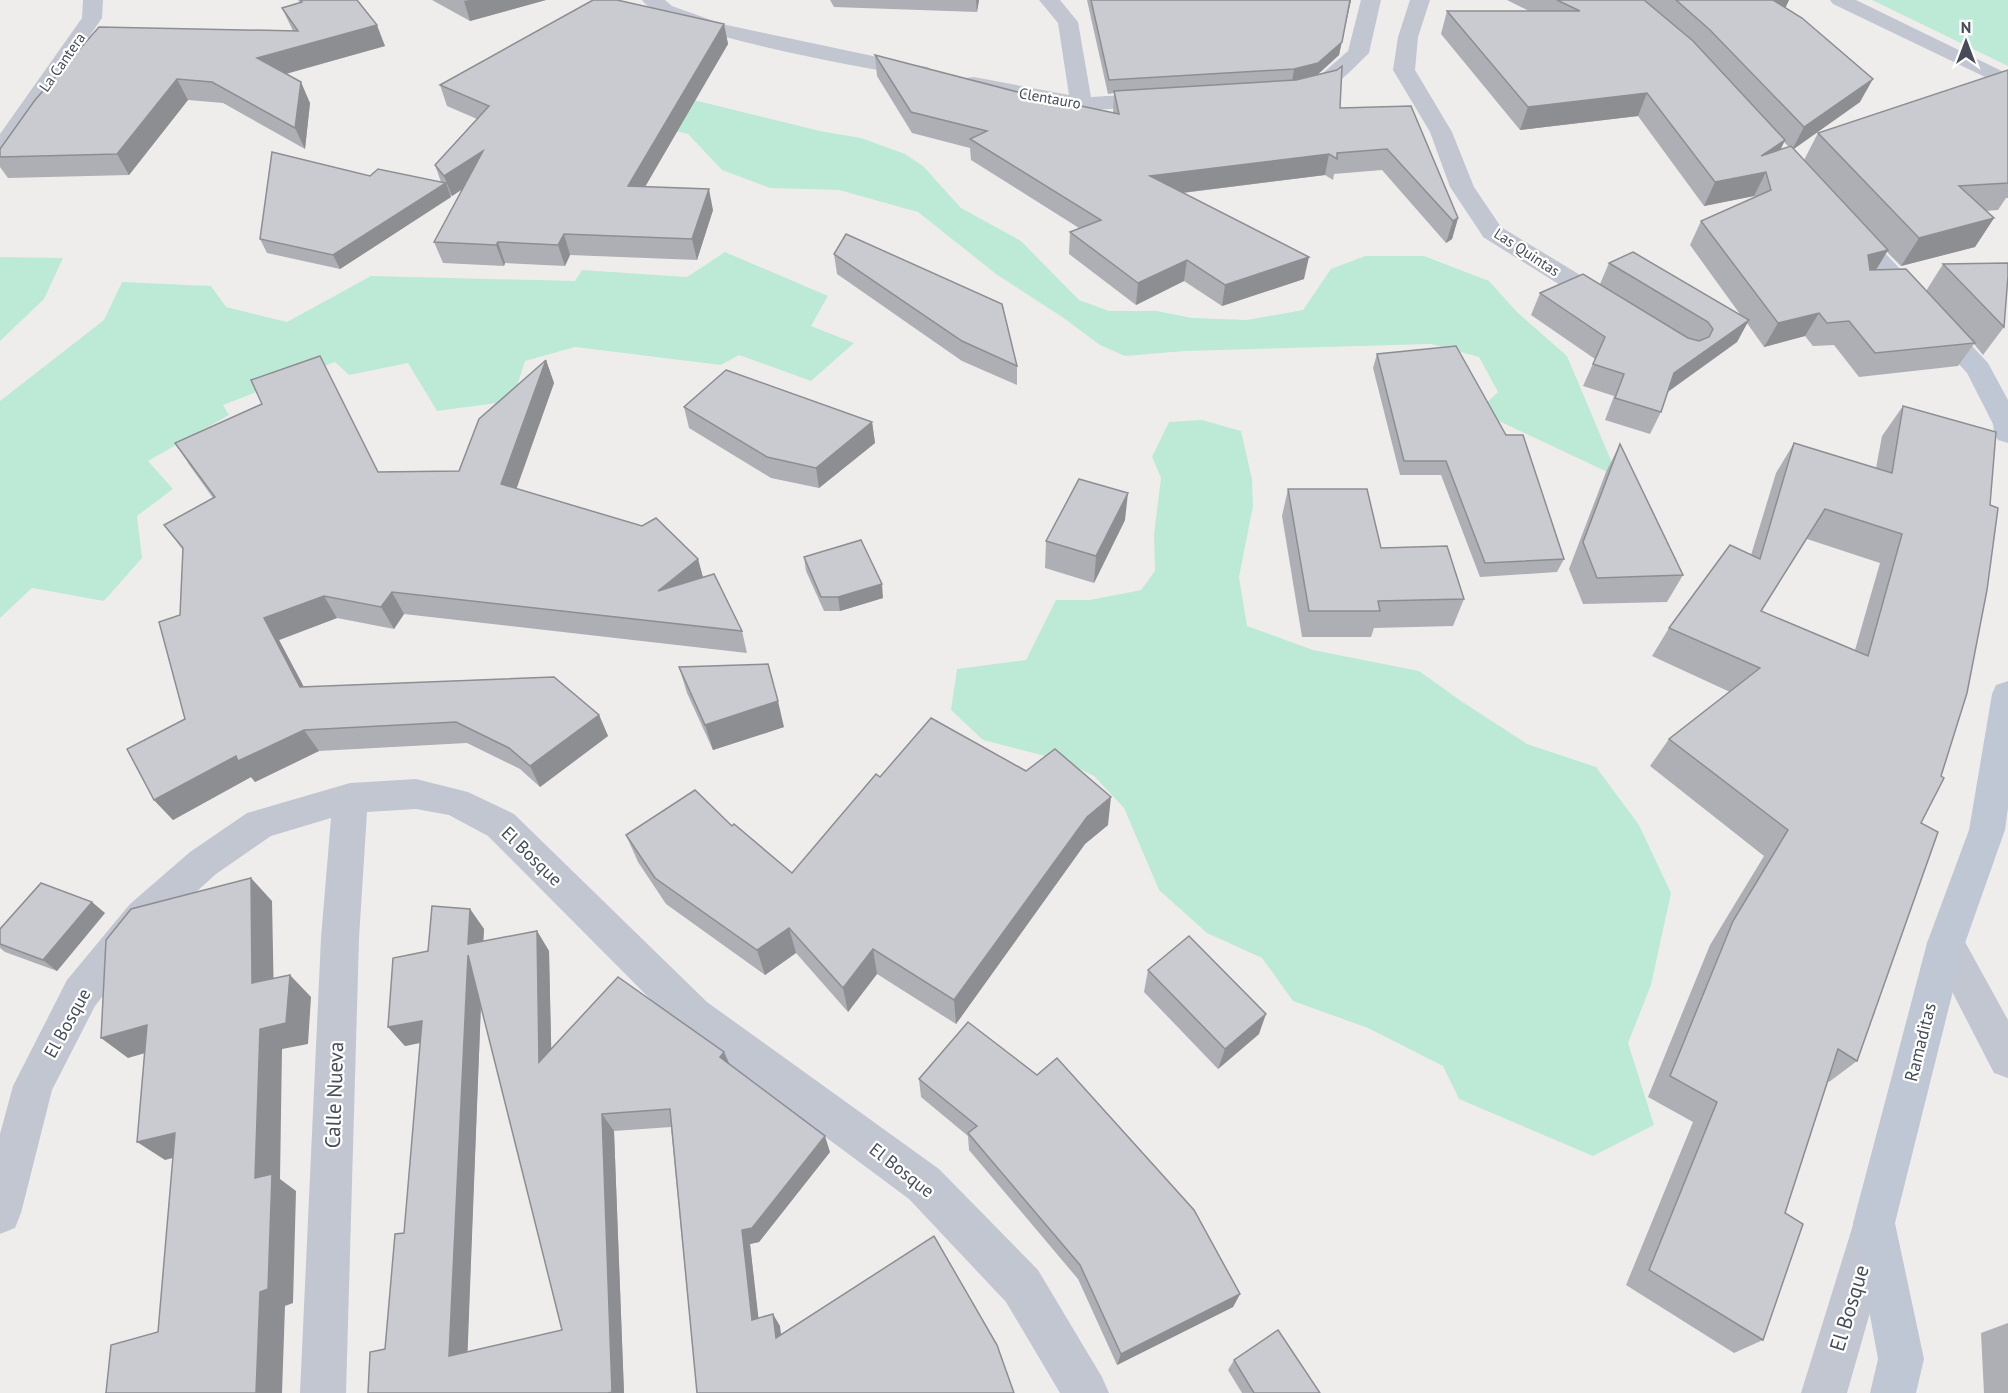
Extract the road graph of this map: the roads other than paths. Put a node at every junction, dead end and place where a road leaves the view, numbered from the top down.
1 (93, 0) edge
2 (652, 0) edge
3 (1049, 0) edge
4 (1371, 0) edge
5 (1420, 0) edge
6 (1840, 0) edge
7 (934, 75) edge
8 (957, 80) edge
9 (2008, 82) edge
10 (1280, 93) edge
11 (1175, 99) edge
12 (1081, 105) junction
13 (0, 150) edge
14 (1833, 212) edge
15 (1629, 316) edge
16 (2008, 434) edge
17 (2008, 694) edge
18 (350, 798) junction
19 (1946, 943) junction
20 (2008, 1059) edge
21 (0, 1212) edge
22 (1874, 1223) junction
23 (323, 1393) edge
24 (1086, 1393) edge
25 (1824, 1393) edge
26 (1893, 1393) edge

1 - 13 street, La Cantera
2 - 7 street
3 - 12 street
4 - 10 street
5 - 15 street, Las Quintas
6 - 9 street
8 - 12 street, Clentauro
11 - 12 street, Clentauro
14 - 16 street
17 - 19 street, Ramaditas
18 - 21 street, El Bosque
18 - 23 street, Calle Nueva
18 - 24 street, El Bosque
19 - 20 street
19 - 22 street, Ramaditas
22 - 25 street, El Bosque
22 - 26 street, Ramaditas

